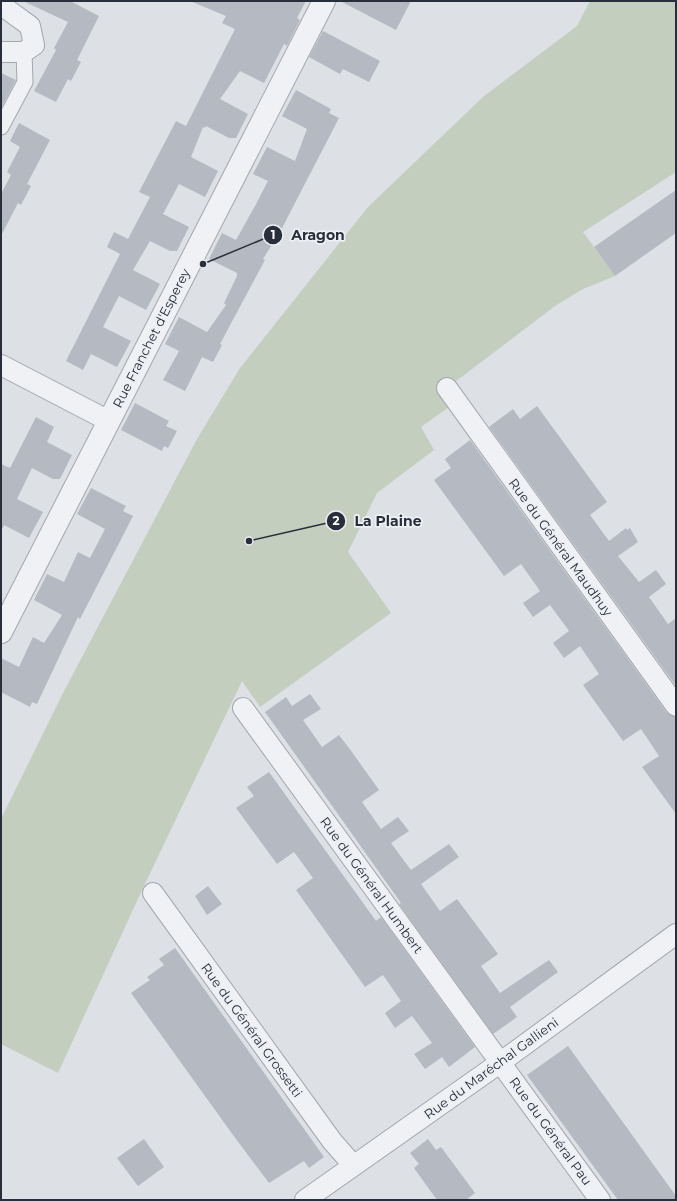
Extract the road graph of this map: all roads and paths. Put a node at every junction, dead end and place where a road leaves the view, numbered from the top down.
1 (324, 1) edge
2 (1, 5) edge
3 (1, 52) edge
4 (24, 52) junction
5 (1, 127) edge
6 (1, 365) edge
7 (447, 388) dead end
8 (109, 420) junction
9 (1, 632) edge
10 (676, 706) edge
11 (243, 708) dead end
12 (153, 893) dead end
13 (676, 934) edge
14 (501, 1062) junction
15 (353, 1165) junction
16 (313, 1198) edge
17 (600, 1200) edge

1 - 8 street, Rue Franchet d'Esperey
2 - 4 street
3 - 4 street
4 - 5 street
6 - 8 street
7 - 10 street, Rue du Général Maudhuy
8 - 9 street, Rue Franchet d'Esperey
11 - 14 street, Rue du Général Humbert
12 - 15 street, Rue du Général Grossetti
13 - 14 street, Rue du Maréchal Gallieni
14 - 15 street, Rue du Maréchal Gallieni
14 - 17 street, Rue du Général Pau
15 - 16 street, Rue du Maréchal Gallieni

